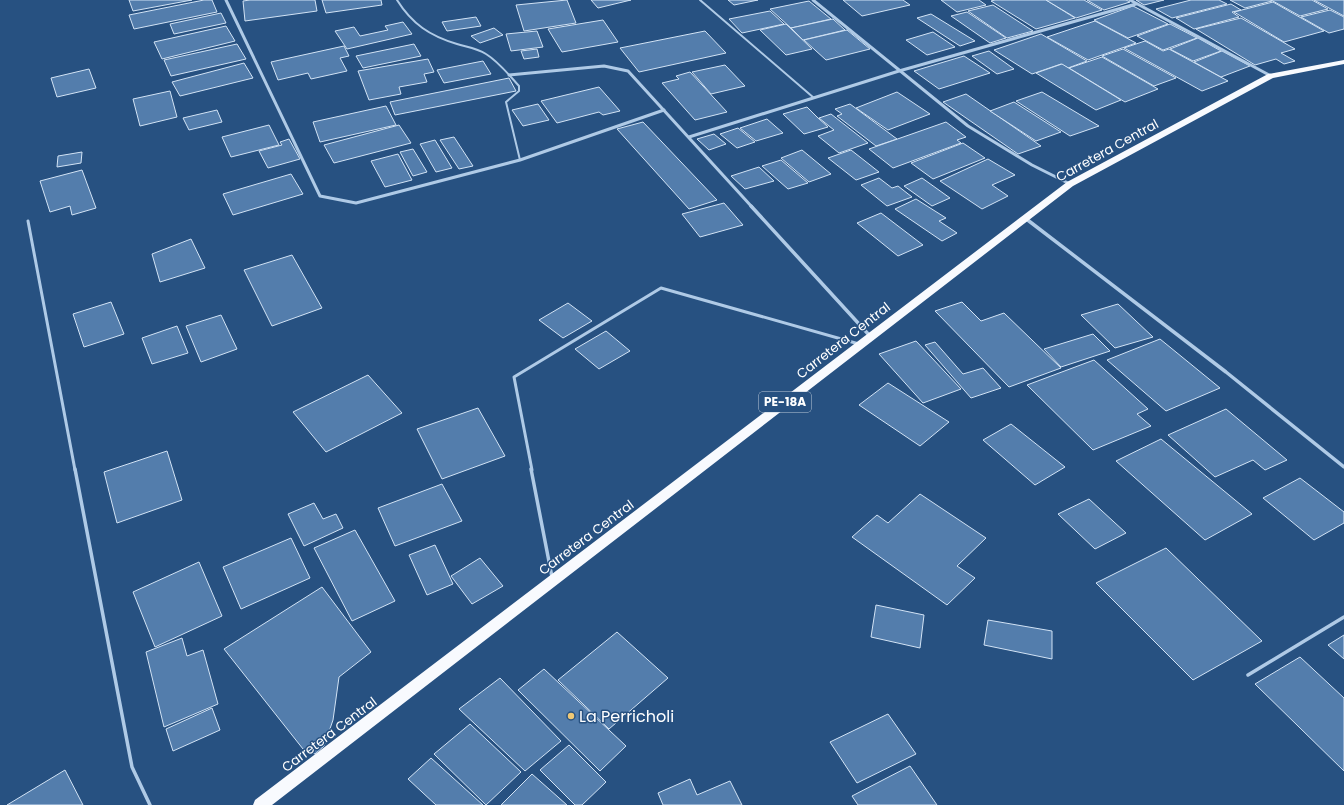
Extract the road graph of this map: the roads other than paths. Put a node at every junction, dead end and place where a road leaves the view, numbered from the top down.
1 (226, 0) edge
2 (397, 0) edge
3 (700, 0) edge
4 (812, 0) edge
5 (1130, 0) edge
6 (1136, 4) junction
7 (1344, 62) edge
8 (899, 71) junction
9 (509, 75) junction
10 (1271, 76) junction
11 (814, 98) junction
12 (664, 110) junction
13 (689, 137) junction
14 (520, 160) junction
15 (1070, 184) junction
16 (1025, 218) junction
17 (28, 221) dead end
18 (870, 336) junction
19 (861, 344) junction
20 (1344, 467) edge
21 (553, 580) junction
22 (1344, 617) edge
23 (1248, 675) dead end
24 (150, 805) edge
25 (260, 805) edge

1 - 14 street
2 - 9 lane
3 - 11 lane
4 - 8 street
5 - 6 street
6 - 8 street
6 - 10 street
7 - 10 highway, Carretera Central / PE-18A
8 - 11 street
8 - 15 street
9 - 12 street
9 - 14 lane
10 - 15 highway, Carretera Central / PE-18A
11 - 13 street
12 - 13 street
12 - 14 street
13 - 18 street
15 - 16 highway, Carretera Central / PE-18A
16 - 18 highway, Carretera Central / PE-18A
16 - 20 street
17 - 24 lane
18 - 19 highway, Carretera Central / PE-18A
19 - 21 highway, Carretera Central / PE-18A
19 - 21 lane
21 - 25 highway, Carretera Central / PE-18A
22 - 23 lane

